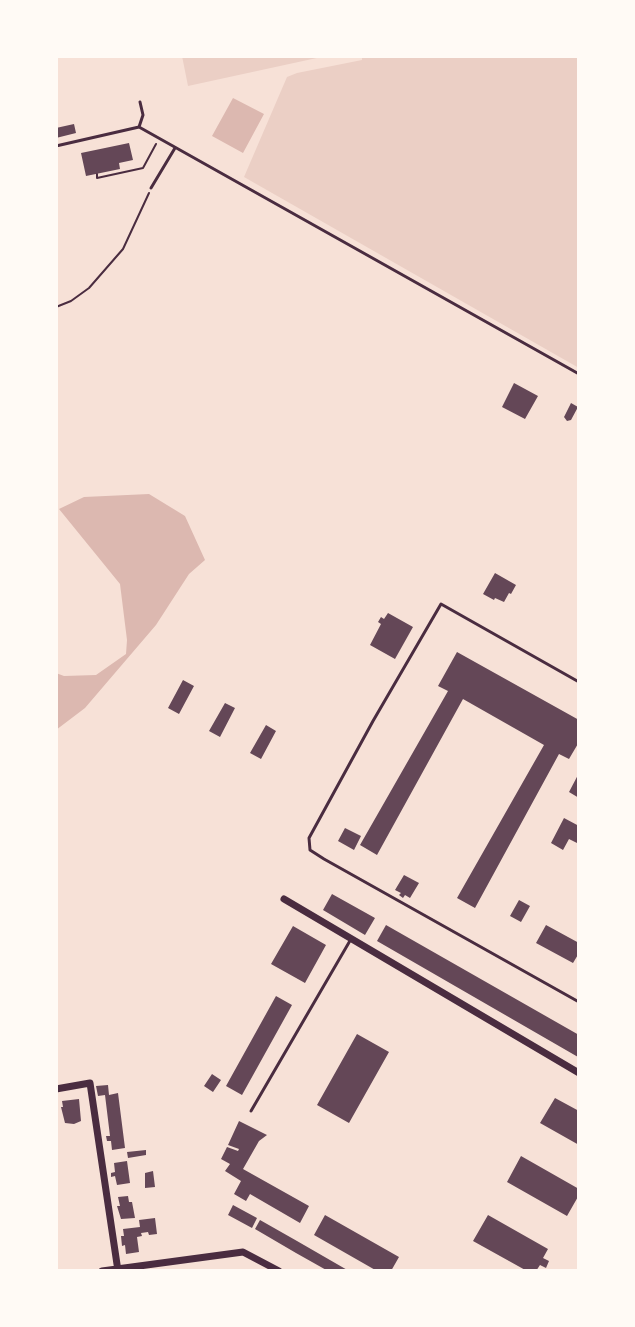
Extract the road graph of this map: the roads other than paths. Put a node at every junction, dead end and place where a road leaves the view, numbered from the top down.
1 (140, 102) dead end
2 (139, 127) junction
3 (56, 146) edge
4 (175, 148) junction
5 (151, 188) road end
6 (579, 374) edge
7 (579, 682) edge
8 (284, 899) dead end
9 (351, 939) junction
10 (579, 1002) edge
11 (579, 1073) edge
12 (56, 1089) edge
13 (251, 1111) dead end
14 (180, 1260) junction
15 (118, 1270) edge
16 (102, 1271) edge
17 (181, 1271) edge
18 (279, 1271) edge

1 - 2 lane
2 - 3 lane
2 - 4 lane
4 - 5 lane
4 - 6 lane
7 - 10 lane
8 - 9 street
9 - 11 street
9 - 13 lane
12 - 15 street
14 - 15 street
14 - 17 lane
14 - 18 street
15 - 16 street

